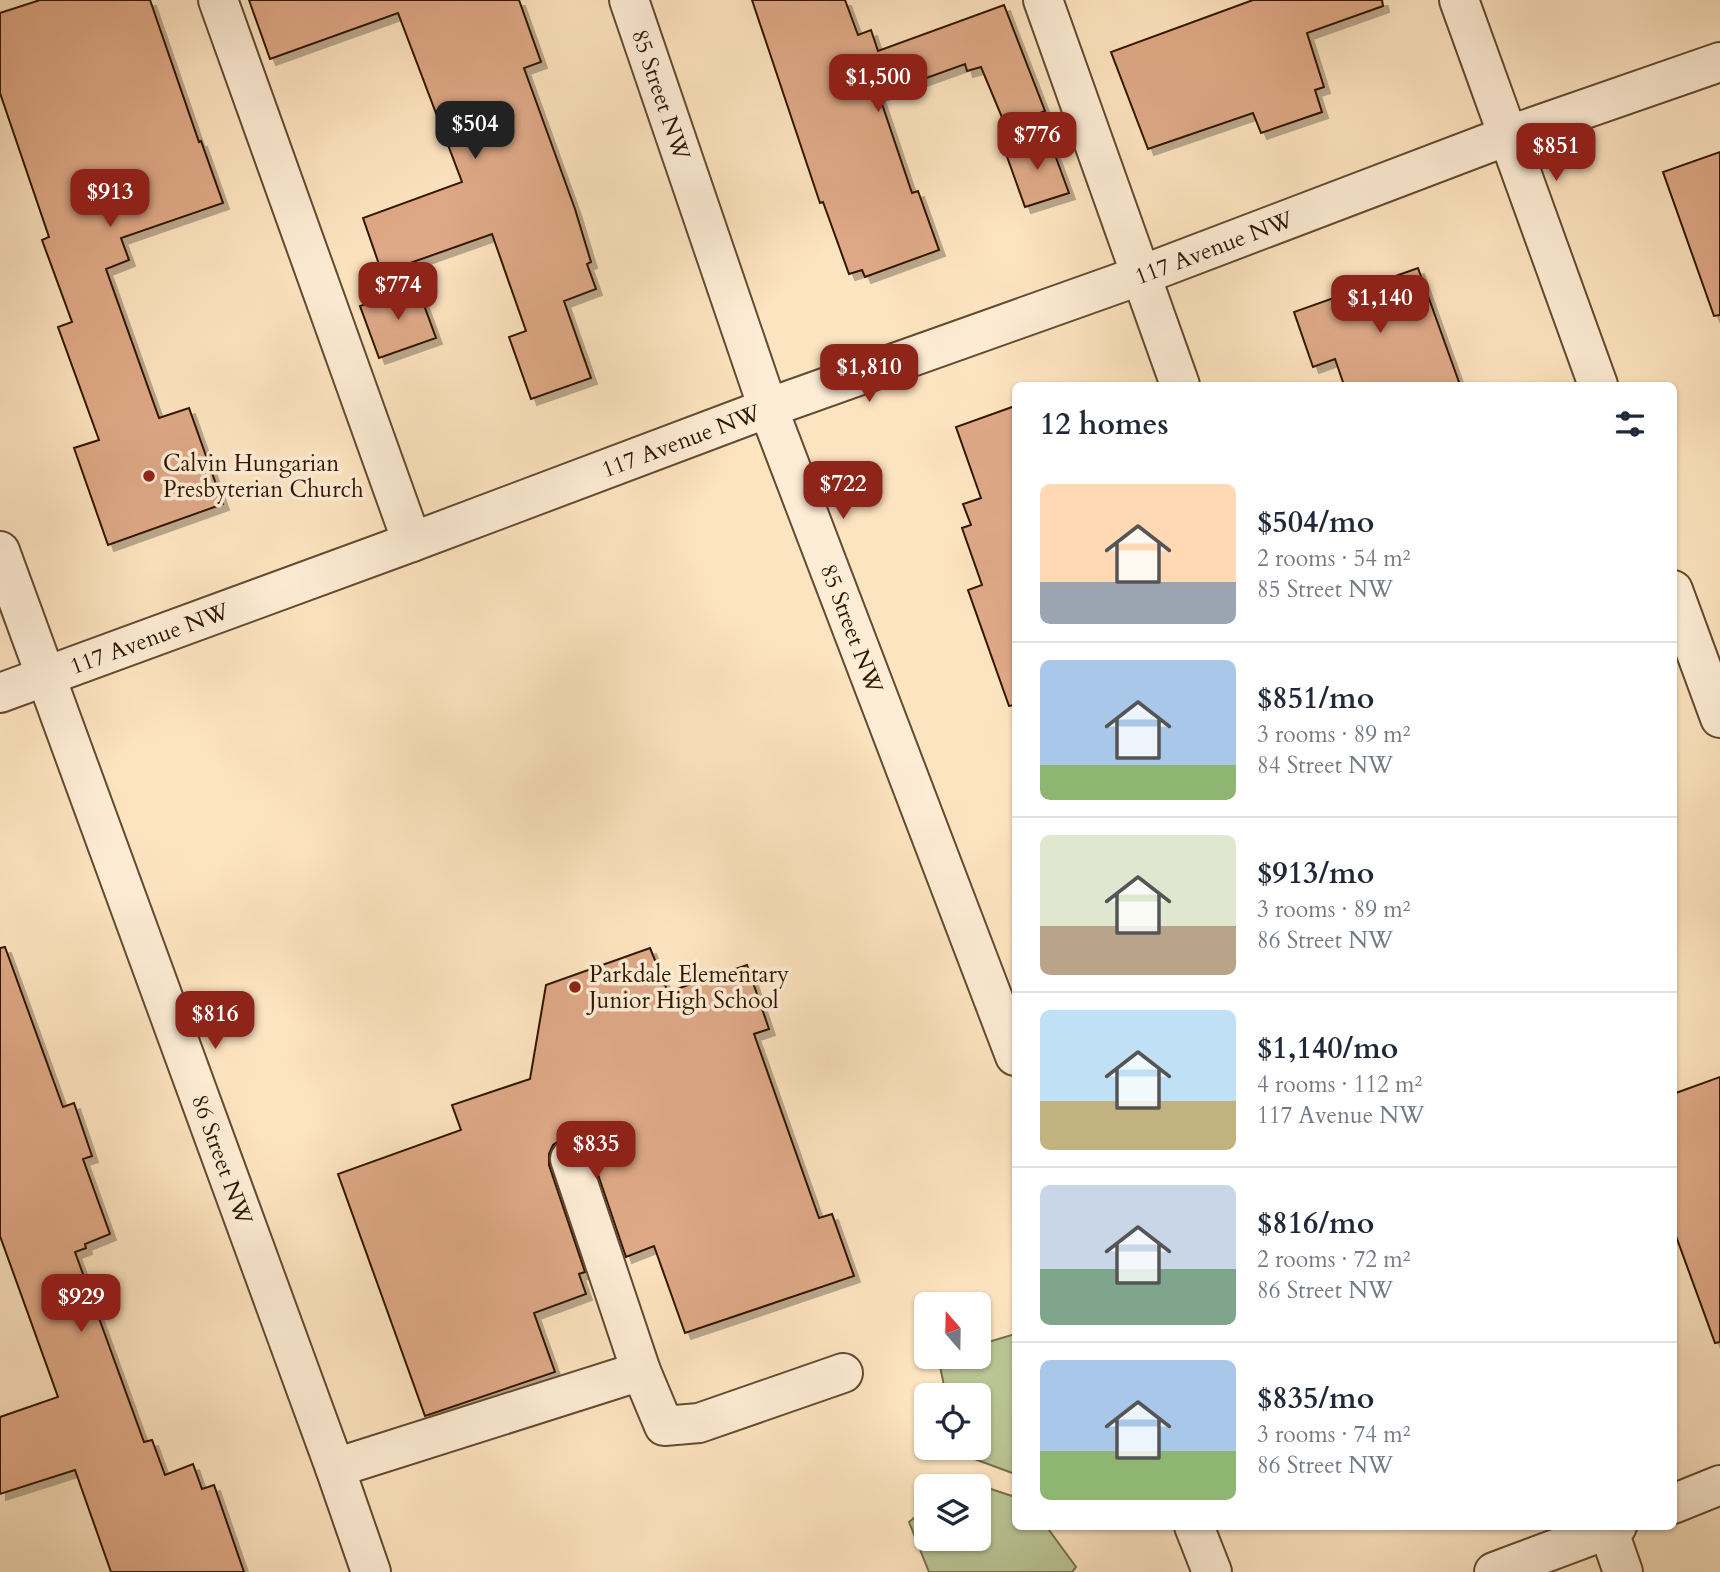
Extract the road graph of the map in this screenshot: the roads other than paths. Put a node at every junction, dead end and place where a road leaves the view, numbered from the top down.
1 (218, 0) edge
2 (629, 0) edge
3 (1042, 0) edge
4 (1460, 0) edge
5 (1720, 62) edge
6 (1507, 136) junction
7 (1139, 276) junction
8 (1179, 382) edge
9 (1597, 382) edge
10 (768, 408) junction
11 (412, 542) junction
12 (0, 551) edge
13 (1677, 601) edge
14 (45, 677) junction
15 (0, 693) edge
16 (1720, 718) edge
17 (1012, 1048) edge
18 (570, 1159) dead end
19 (641, 1371) junction
20 (843, 1373) dead end
21 (335, 1468) junction
22 (1720, 1485) edge
23 (1677, 1502) edge
24 (1196, 1530) edge
25 (1603, 1530) edge
26 (1612, 1530) edge
27 (370, 1572) edge
28 (1212, 1572) edge
29 (1494, 1572) edge
30 (1623, 1572) edge

1 - 11 street
2 - 10 street, 85 Street NW
3 - 7 street
4 - 6 street
5 - 6 street, 117 Avenue NW
6 - 7 street, 117 Avenue NW
6 - 9 street
7 - 8 street
7 - 10 street, 117 Avenue NW
10 - 11 street, 117 Avenue NW
10 - 17 street, 85 Street NW
11 - 14 street, 117 Avenue NW
12 - 14 street, 86 Street NW
13 - 16 street
14 - 15 street, 117 Avenue NW
14 - 21 street, 86 Street NW
18 - 19 street
19 - 20 street
19 - 21 street
21 - 27 street, 86 Street NW
22 - 23 street
24 - 28 street
25 - 29 street
26 - 30 street

